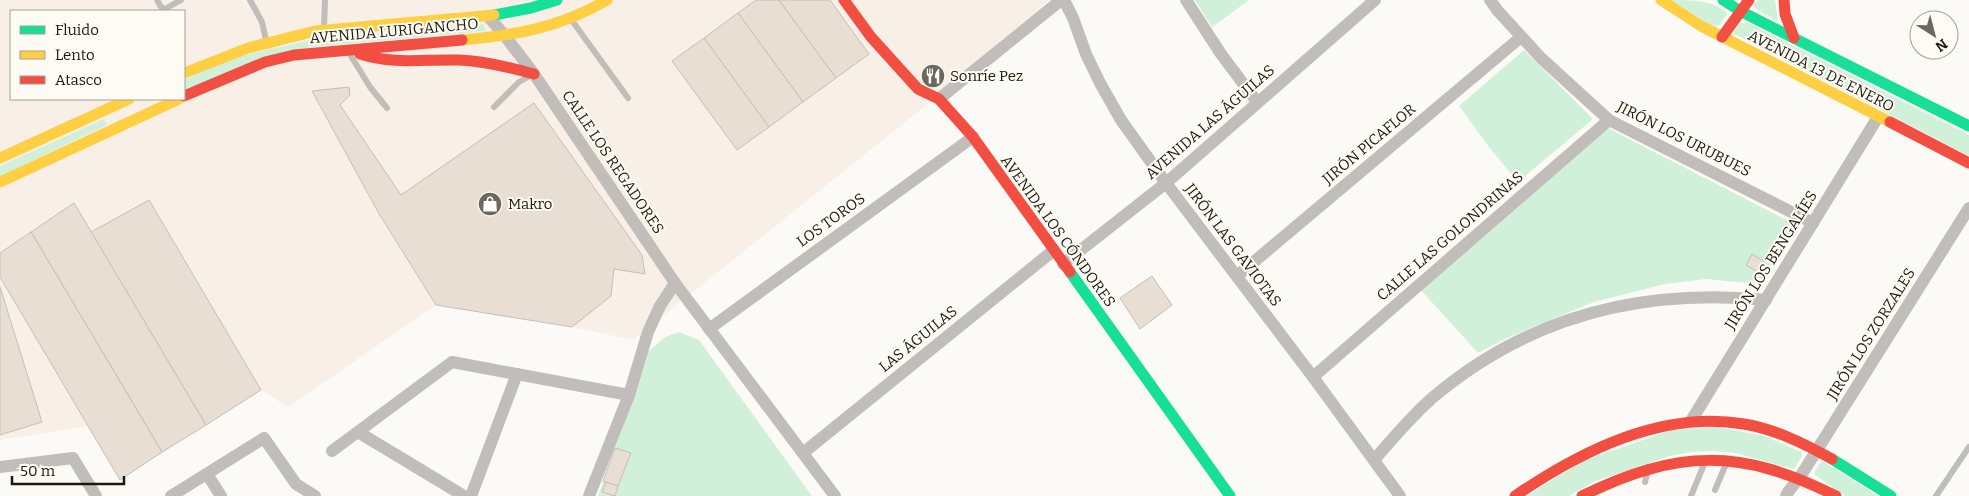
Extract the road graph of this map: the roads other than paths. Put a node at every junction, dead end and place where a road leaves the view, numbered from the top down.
1 (157, 0) edge
2 (181, 0) edge
3 (250, 0) edge
4 (325, 0) edge
5 (557, 0) edge
6 (607, 0) edge
7 (844, 0) edge
8 (1062, 0) edge
9 (1186, 0) edge
10 (1490, 0) edge
11 (1661, 0) edge
12 (1723, 0) edge
13 (1749, 0) edge
14 (1784, 0) edge
15 (1368, 2) edge
16 (1740, 11) junction
17 (488, 16) junction
18 (571, 20) junction
19 (324, 30) junction
20 (505, 36) junction
21 (1521, 37) junction
22 (1722, 37) junction
23 (1794, 38) junction
24 (267, 41) junction
25 (348, 50) junction
26 (185, 73) edge
27 (534, 74) junction
28 (185, 96) edge
29 (628, 98) dead end
30 (127, 100) edge
31 (177, 100) edge
32 (939, 100) junction
33 (1257, 102) junction
34 (494, 107) dead end
35 (108, 108) junction
36 (387, 108) dead end
37 (1878, 117) junction
38 (1609, 120) junction
39 (1969, 126) edge
40 (116, 128) junction
41 (973, 137) junction
42 (0, 158) edge
43 (1969, 163) edge
44 (0, 182) edge
45 (1166, 183) junction
46 (1969, 208) edge
47 (1813, 222) junction
48 (1054, 250) junction
49 (1063, 264) junction
50 (1237, 276) junction
51 (675, 283) junction
52 (1766, 300) junction
53 (709, 329) junction
54 (517, 374) junction
55 (1313, 377) junction
56 (629, 395) junction
57 (1691, 421) junction
58 (358, 432) junction
59 (1969, 447) edge
60 (1816, 450) junction
61 (332, 451) dead end
62 (803, 453) junction
63 (1706, 459) junction
64 (1374, 460) junction
65 (1727, 460) junction
66 (0, 467) edge
67 (1648, 469) junction
68 (207, 474) junction
69 (1800, 477) junction
70 (1645, 482) dead end
71 (1715, 490) dead end
72 (96, 496) edge
73 (170, 496) edge
74 (221, 496) edge
75 (315, 496) edge
76 (464, 496) edge
77 (471, 496) edge
78 (589, 496) edge
79 (835, 496) edge
80 (1230, 496) edge
81 (1400, 496) edge
82 (1515, 496) edge
83 (1582, 496) edge
84 (1691, 496) edge
85 (1786, 496) edge
86 (1836, 496) edge
87 (1891, 496) edge
88 (1936, 496) edge

1 - 2 lane
3 - 24 lane
4 - 19 lane
5 - 17 main road, AVENIDA LURIGANCHO
6 - 18 main road, AVENIDA LURIGANCHO
7 - 32 main road, AVENIDA LOS CÓNDORES
8 - 32 street
8 - 45 street, JIRÓN LAS GAVIOTAS
9 - 33 street
10 - 21 street, JIRÓN LOS URUBUES
11 - 22 main road, AVENIDA 13 DE ENERO
12 - 16 main road, AVENIDA 13 DE ENERO
13 - 16 main road
14 - 23 main road
15 - 33 street, AVENIDA LAS ÁGUILAS
16 - 22 main road
16 - 23 main road, AVENIDA 13 DE ENERO
17 - 19 main road, AVENIDA LURIGANCHO
17 - 20 street, CALLE LOS REGADORES
18 - 20 main road, AVENIDA LURIGANCHO
18 - 29 lane
19 - 24 main road, AVENIDA LURIGANCHO
20 - 25 main road, AVENIDA LURIGANCHO
20 - 27 street, CALLE LOS REGADORES
21 - 38 street, JIRÓN LOS URUBUES
21 - 50 street, JIRÓN PICAFLOR
22 - 37 main road, AVENIDA 13 DE ENERO
23 - 39 main road, AVENIDA 13 DE ENERO
24 - 26 main road, AVENIDA LURIGANCHO
25 - 27 main road
25 - 28 main road, AVENIDA LURIGANCHO
25 - 36 lane
27 - 34 lane
27 - 51 street, CALLE LOS REGADORES
30 - 35 main road
31 - 40 main road
32 - 41 main road, AVENIDA LOS CÓNDORES
33 - 45 street, AVENIDA LAS ÁGUILAS
35 - 40 main road
35 - 42 main road
37 - 43 main road, AVENIDA 13 DE ENERO
37 - 47 street, JIRÓN LOS BENGALÍES
38 - 47 street, JIRÓN LOS URUBUES
38 - 55 street, CALLE LAS GOLONDRINAS
40 - 44 main road
41 - 48 main road, AVENIDA LOS CÓNDORES
41 - 53 street, LOS TOROS
45 - 49 street, AVENIDA LAS ÁGUILAS
45 - 50 street, JIRÓN LAS GAVIOTAS
46 - 60 street, JIRÓN LOS ZORZALES
47 - 52 street, JIRÓN LOS BENGALÍES
48 - 49 main road, AVENIDA LOS CÓNDORES
48 - 62 street, LAS ÁGUILAS
49 - 80 main road, AVENIDA LOS CÓNDORES
50 - 55 street, JIRÓN LAS GAVIOTAS
51 - 53 street, CALLE LOS REGADORES
51 - 56 street
52 - 57 street, JIRÓN LOS BENGALÍES
52 - 64 street
53 - 62 street, CALLE LOS REGADORES
54 - 56 street
54 - 58 street
54 - 77 street
55 - 64 street, JIRÓN LAS GAVIOTAS
56 - 78 street
57 - 60 main road
57 - 82 main road
58 - 61 street
58 - 76 street
59 - 88 lane
60 - 69 street, JIRÓN LOS ZORZALES
60 - 87 main road
62 - 79 street, CALLE LOS REGADORES
63 - 65 main road
63 - 67 main road
63 - 84 lane
64 - 81 street, JIRÓN LAS GAVIOTAS
65 - 69 main road
65 - 71 lane
66 - 72 street
67 - 70 lane
67 - 83 main road
68 - 73 street
68 - 74 street
68 - 75 street
69 - 85 street, JIRÓN LOS ZORZALES
69 - 86 main road

